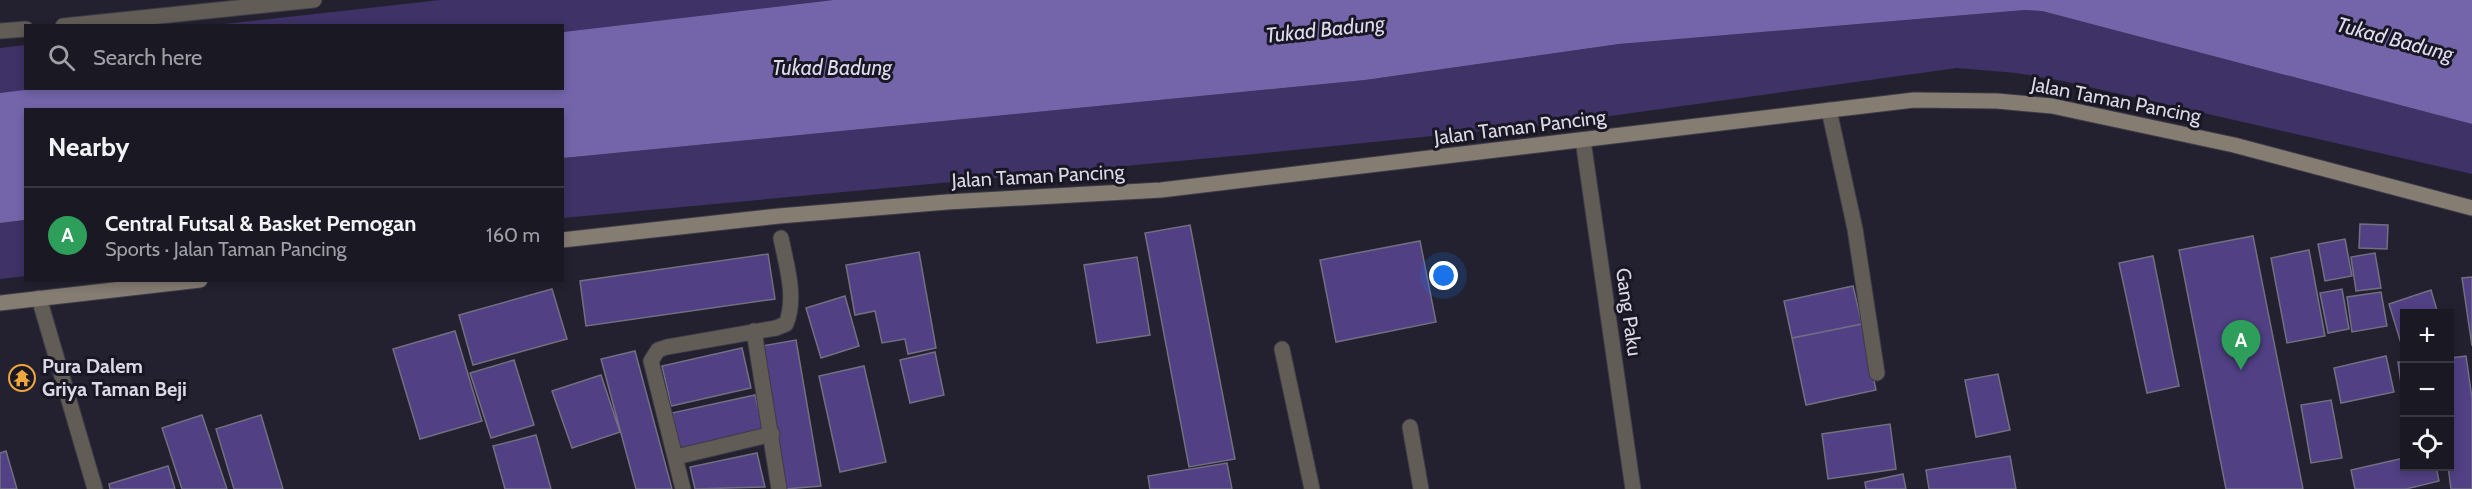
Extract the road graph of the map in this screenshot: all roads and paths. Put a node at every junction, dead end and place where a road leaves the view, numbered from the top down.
1 (314, 0) edge
2 (82, 24) edge
3 (24, 29) edge
4 (0, 31) edge
5 (1829, 110) junction
6 (1583, 140) junction
7 (2472, 208) edge
8 (781, 238) dead end
9 (564, 240) edge
10 (182, 282) edge
11 (39, 298) junction
12 (0, 303) edge
13 (754, 331) junction
14 (1282, 350) dead end
15 (1877, 373) dead end
16 (1410, 427) dead end
17 (772, 434) junction
18 (676, 457) junction
19 (95, 489) edge
20 (683, 489) edge
21 (779, 489) edge
22 (1312, 489) edge
23 (1421, 489) edge
24 (1633, 489) edge

1 - 2 street
3 - 4 street
5 - 6 street, Jalan Taman Pancing
5 - 7 street, Jalan Taman Pancing
5 - 15 street
6 - 9 street, Jalan Taman Pancing
6 - 24 street, Gang Paku
8 - 13 street
10 - 11 street
11 - 12 street
11 - 19 street
13 - 17 street
13 - 18 street
14 - 22 street
16 - 23 street
17 - 18 street
17 - 21 street
18 - 20 street

